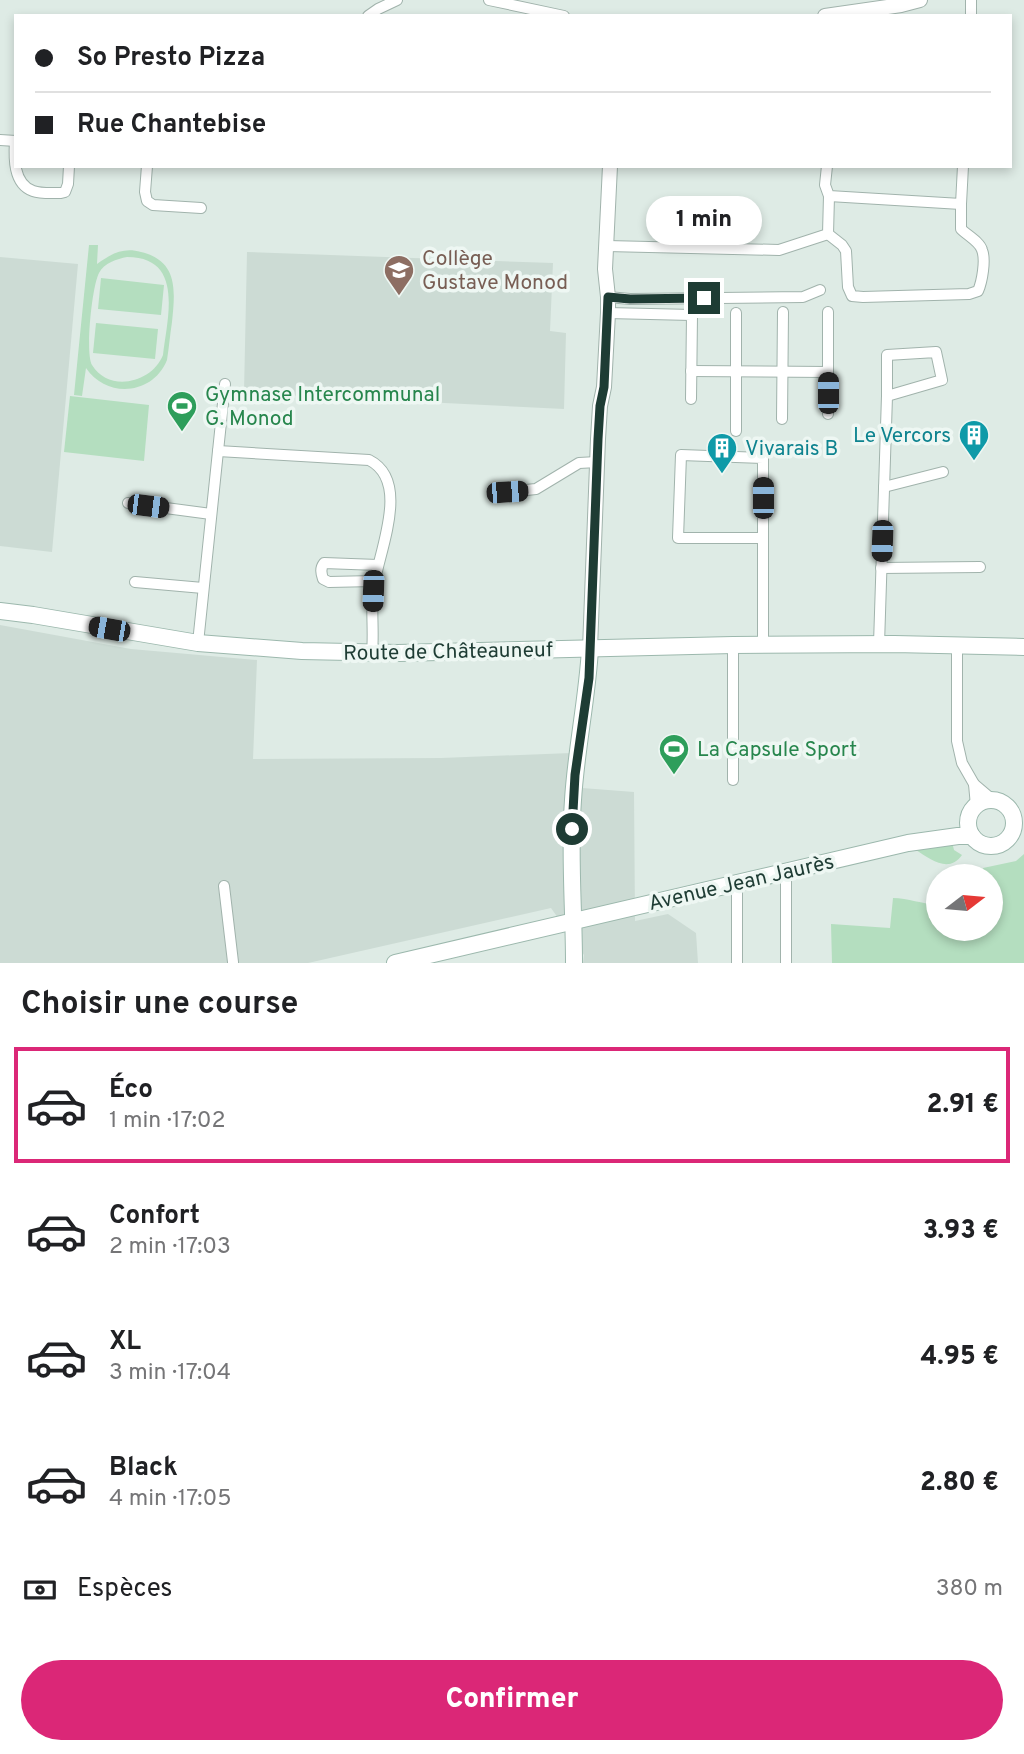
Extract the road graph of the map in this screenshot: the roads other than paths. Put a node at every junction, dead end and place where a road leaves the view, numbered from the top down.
1 (397, 0) edge
2 (489, 0) edge
3 (920, 0) edge
4 (371, 14) edge
5 (555, 14) edge
6 (838, 14) edge
7 (17, 168) edge
8 (69, 168) edge
9 (147, 168) edge
10 (610, 168) edge
11 (827, 168) edge
12 (963, 168) edge
13 (829, 196) junction
14 (961, 204) junction
15 (201, 208) dead end
16 (828, 234) junction
17 (607, 246) junction
18 (820, 290) dead end
19 (608, 297) junction
20 (783, 312) dead end
21 (828, 312) dead end
22 (608, 313) junction
23 (736, 313) dead end
24 (691, 372) junction
25 (737, 372) junction
26 (782, 372) junction
27 (828, 372) junction
28 (225, 384) dead end
29 (887, 396) junction
30 (691, 399) dead end
31 (828, 414) dead end
32 (782, 419) dead end
33 (736, 431) dead end
34 (218, 451) junction
35 (597, 462) junction
36 (943, 472) dead end
37 (884, 488) junction
38 (507, 492) dead end
39 (128, 503) dead end
40 (211, 514) junction
41 (763, 538) junction
42 (378, 565) junction
43 (980, 567) dead end
44 (881, 568) junction
45 (374, 581) junction
46 (135, 582) dead end
47 (203, 588) junction
48 (0, 611) edge
49 (198, 643) junction
50 (879, 644) junction
51 (733, 645) junction
52 (763, 645) junction
53 (957, 646) junction
54 (1024, 647) edge
55 (590, 649) junction
56 (372, 652) junction
57 (733, 780) dead end
58 (974, 784) junction
59 (994, 800) junction
60 (1018, 818) edge
61 (972, 821) junction
62 (786, 871) junction
63 (737, 882) junction
64 (224, 886) dead end
65 (573, 922) junction
66 (233, 963) edge
67 (395, 963) edge
68 (574, 963) edge
69 (737, 963) edge
70 (786, 963) edge

1 - 4 street
2 - 5 street
3 - 6 street
7 - 8 street
9 - 15 street
10 - 17 street
11 - 13 street
12 - 14 street
13 - 14 street
13 - 16 street
14 - 16 street
16 - 17 street
17 - 19 street
18 - 19 street
19 - 22 street
20 - 26 street
21 - 27 street
22 - 24 street
22 - 35 street
23 - 25 street
24 - 25 street
24 - 30 street
25 - 26 street
25 - 33 street
26 - 27 street
26 - 32 street
27 - 31 street
28 - 34 street
29 - 29 street
29 - 37 street
34 - 40 street
34 - 42 street
35 - 38 street
35 - 55 street
36 - 37 street
37 - 44 street
39 - 40 street
40 - 47 street
41 - 41 street
41 - 52 street
42 - 45 street
42 - 45 street
43 - 44 street
44 - 50 street
45 - 56 street
46 - 47 street
47 - 49 street
48 - 49 main road, Route de Châteauneuf
49 - 56 main road, Route de Châteauneuf
50 - 52 main road, Route de Châteauneuf
50 - 53 main road, Route de Châteauneuf
51 - 52 main road, Route de Châteauneuf
51 - 55 main road, Route de Châteauneuf
51 - 57 street
53 - 54 main road, Route de Châteauneuf
53 - 58 street
55 - 56 main road, Route de Châteauneuf
55 - 65 main road
58 - 59 street
58 - 61 street
59 - 60 main road
59 - 61 main road
60 - 61 main road
61 - 62 main road, Avenue Jean Jaurès
62 - 63 main road, Avenue Jean Jaurès
62 - 70 street
63 - 65 main road, Avenue Jean Jaurès
63 - 69 street
64 - 66 street
65 - 67 main road, Avenue Jean Jaurès
65 - 68 main road

